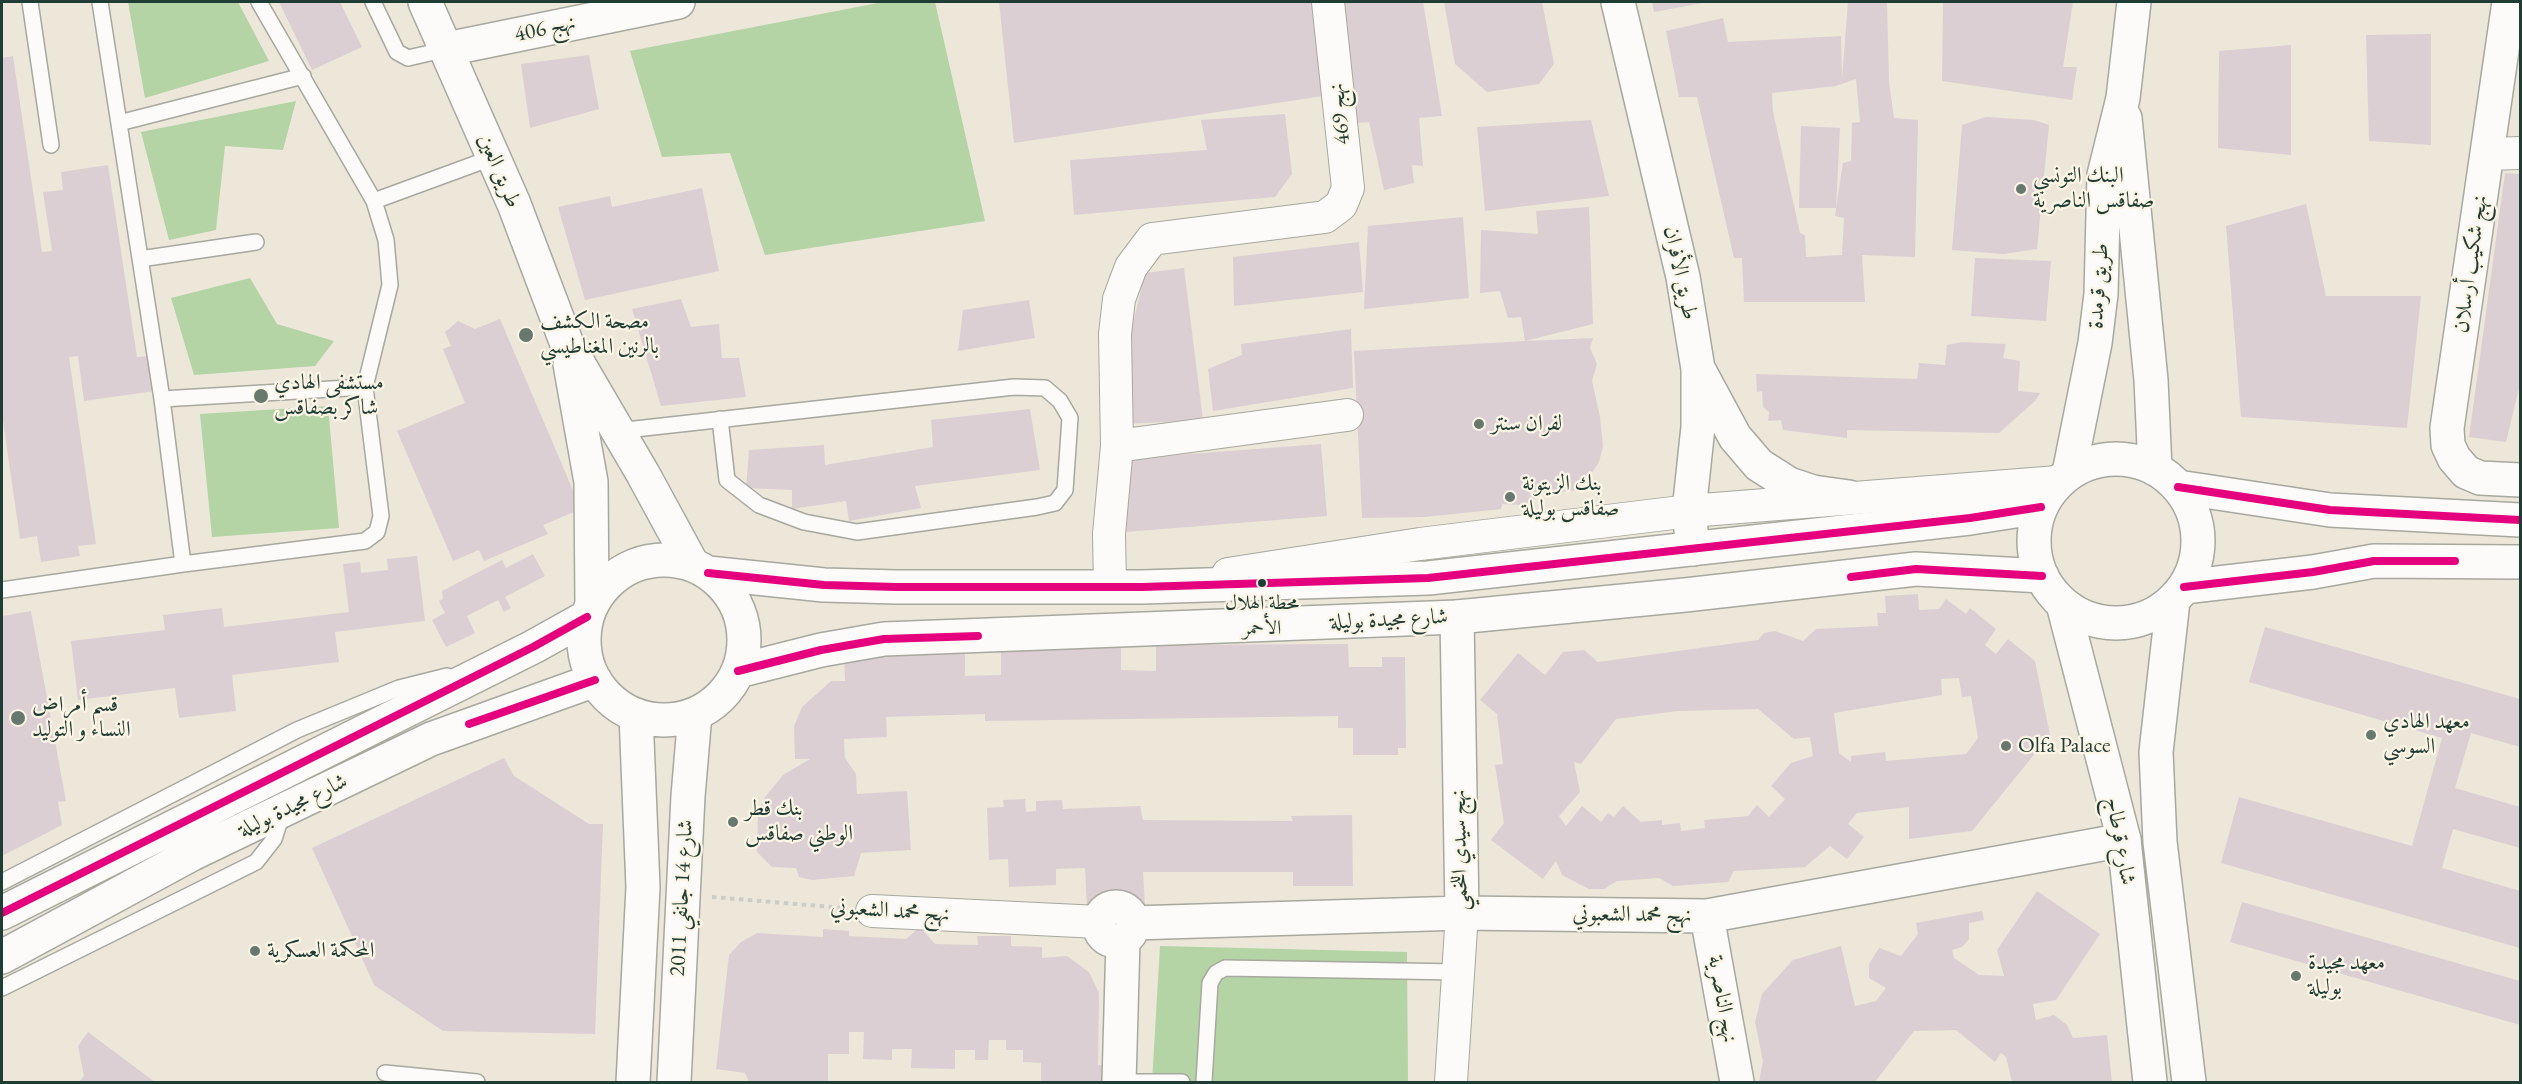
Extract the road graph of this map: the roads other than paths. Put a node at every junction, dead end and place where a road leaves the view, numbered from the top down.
1 (30, 2) edge
2 (100, 2) edge
3 (259, 2) edge
4 (373, 2) edge
5 (425, 2) edge
6 (678, 2) edge
7 (1328, 2) edge
8 (1618, 2) edge
9 (2134, 2) edge
10 (2509, 2) edge
11 (447, 49) junction
12 (303, 76) junction
13 (2123, 98) junction
14 (119, 123) junction
15 (51, 145) dead end
16 (2520, 153) edge
17 (2487, 154) junction
18 (494, 157) junction
19 (374, 201) junction
20 (256, 242) dead end
21 (140, 259) junction
22 (567, 344) junction
23 (1698, 369) junction
24 (365, 387) junction
25 (162, 399) junction
26 (1347, 415) dead end
27 (720, 420) junction
28 (617, 431) junction
29 (1117, 446) junction
30 (2519, 473) edge
31 (2166, 478) junction
32 (2056, 487) junction
33 (1849, 497) junction
34 (1689, 510) junction
35 (2520, 520) edge
36 (1693, 549) junction
37 (2520, 562) edge
38 (183, 564) junction
39 (700, 568) junction
40 (2042, 576) junction
41 (1110, 586) junction
42 (1142, 587) junction
43 (2, 590) edge
44 (2178, 594) junction
45 (2063, 603) junction
46 (590, 610) junction
47 (1457, 617) junction
48 (502, 661) junction
49 (738, 671) junction
50 (595, 680) junction
51 (695, 714) junction
52 (636, 715) junction
53 (284, 810) junction
54 (2124, 840) junction
55 (2, 882) edge
56 (872, 911) road end
57 (2, 913) edge
58 (1462, 913) junction
59 (1707, 916) junction
60 (1118, 928) junction
61 (2, 957) edge
62 (1459, 972) junction
63 (2, 988) edge
64 (385, 1073) dead end
65 (1119, 1082) edge
66 (477, 1083) edge
67 (633, 1083) edge
68 (674, 1083) edge
69 (1182, 1083) edge
70 (1204, 1083) edge
71 (1451, 1083) edge
72 (1737, 1083) edge
73 (2150, 1083) edge
74 (2189, 1083) edge

1 - 15 lane
2 - 14 lane
3 - 12 lane
4 - 11 lane
5 - 11 main road, طريق العين
6 - 11 main road, نهج 406
7 - 29 street, نهج 469
8 - 23 main road, طريق الأفران
9 - 13 main road, طريق قرمدة
10 - 17 main road, نهج شكيب أرسلان
11 - 18 main road, طريق العين
12 - 14 lane
12 - 19 lane
13 - 31 main road, طريق قرمدة
13 - 32 main road, طريق قرمدة
14 - 21 lane
16 - 17 street
17 - 30 main road, نهج شكيب أرسلان
18 - 19 lane
18 - 22 main road, طريق العين
19 - 24 lane
20 - 21 lane
21 - 25 lane
22 - 28 main road, طريق العين
22 - 46 main road, طريق العين
23 - 33 main road
23 - 34 main road, طريق الأفران
24 - 25 lane
24 - 38 lane
25 - 38 lane
26 - 29 street
27 - 27 lane
27 - 28 lane
28 - 39 main road, طريق العين
29 - 41 street
31 - 32 main road
31 - 35 main road
31 - 44 main road
32 - 33 street
32 - 36 main road, شارع مجيدة بوليلة
32 - 40 main road
33 - 34 street
34 - 36 main road, طريق الأفران
34 - 42 street
36 - 42 main road, شارع مجيدة بوليلة
37 - 44 main road
38 - 43 lane
39 - 41 main road, شارع مجيدة بوليلة
39 - 46 main road
39 - 49 main road
40 - 45 main road
40 - 47 main road, شارع مجيدة بوليلة
41 - 42 main road, شارع مجيدة بوليلة
44 - 45 main road
44 - 74 main road, شارع قرطاج
45 - 54 main road, شارع قرطاج
46 - 48 main road, شارع مجيدة بوليلة
46 - 50 main road
47 - 49 main road, شارع مجيدة بوليلة
47 - 58 main road, نهج سيدي اللخمي
48 - 55 lane, شارع مجيدة بوليلة
48 - 57 main road, شارع مجيدة بوليلة
49 - 51 main road
50 - 52 main road
50 - 53 main road, شارع مجيدة بوليلة
51 - 52 main road
51 - 68 main road, شارع 14 جانفي 2011
52 - 67 main road, شارع 14 جانفي 2011
53 - 61 main road, شارع مجيدة بوليلة
53 - 63 lane
54 - 59 main road, نهج محمد الشعبوني
54 - 73 main road, شارع قرطاج
56 - 60 street, نهج محمد الشعبوني
58 - 59 main road, نهج محمد الشعبوني
58 - 60 main road, نهج محمد الشعبوني
58 - 62 street, نهج سيدي اللخمي
59 - 72 main road, نهج الناصرية
60 - 65 main road
62 - 70 lane
62 - 71 street, نهج سيدي اللخمي
64 - 66 lane
65 - 69 lane

